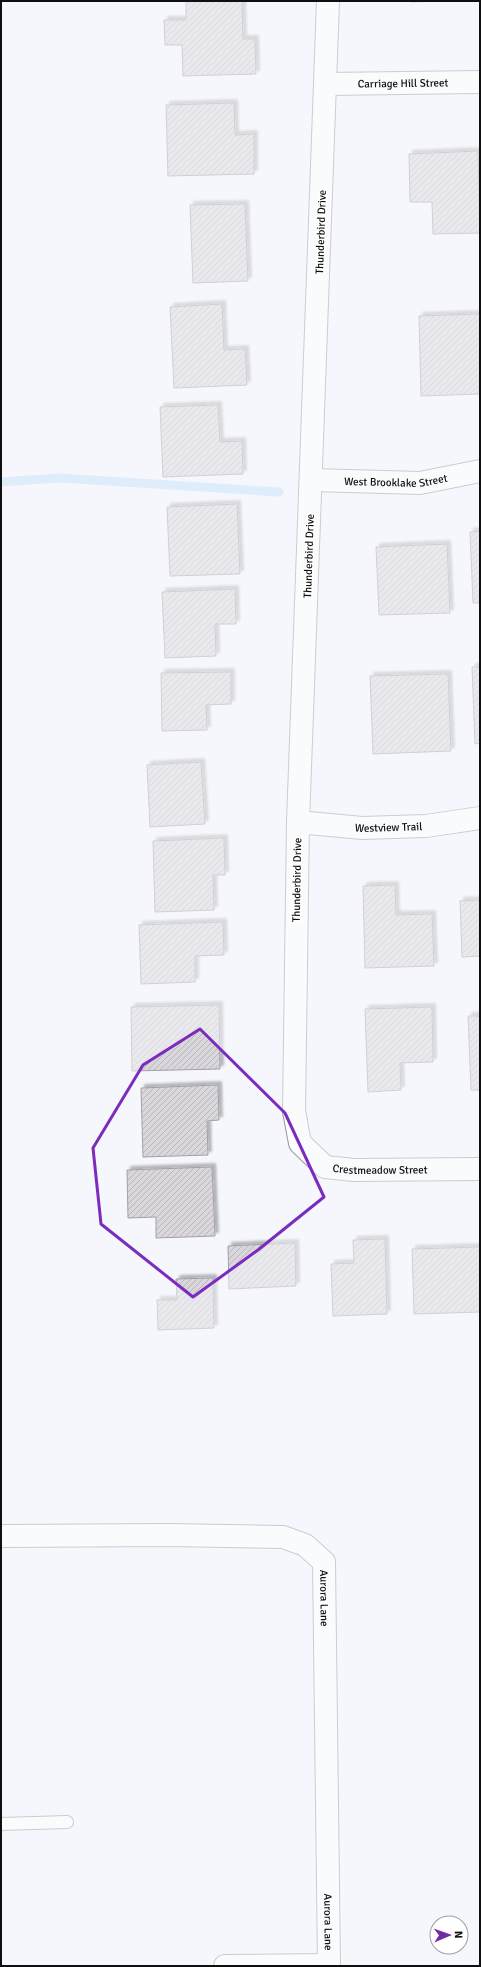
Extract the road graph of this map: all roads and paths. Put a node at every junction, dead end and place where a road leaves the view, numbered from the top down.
1 (328, 1) edge
2 (480, 82) edge
3 (326, 84) junction
4 (480, 471) edge
5 (312, 480) junction
6 (480, 818) edge
7 (298, 822) junction
8 (294, 1111) joint
9 (480, 1168) edge
10 (1, 1536) edge
11 (68, 1822) dead end
12 (1, 1824) edge
13 (225, 1966) edge
14 (329, 1966) edge

1 - 3 street, Thunderbird Drive
2 - 3 street, Carriage Hill Street
3 - 5 street, Thunderbird Drive
4 - 5 street, West Brooklake Street
5 - 7 street, Thunderbird Drive
6 - 7 street, Westview Trail
7 - 8 street, Thunderbird Drive
8 - 9 street, Crestmeadow Street
10 - 14 street, Aurora Lane
11 - 12 lane
13 - 14 street

